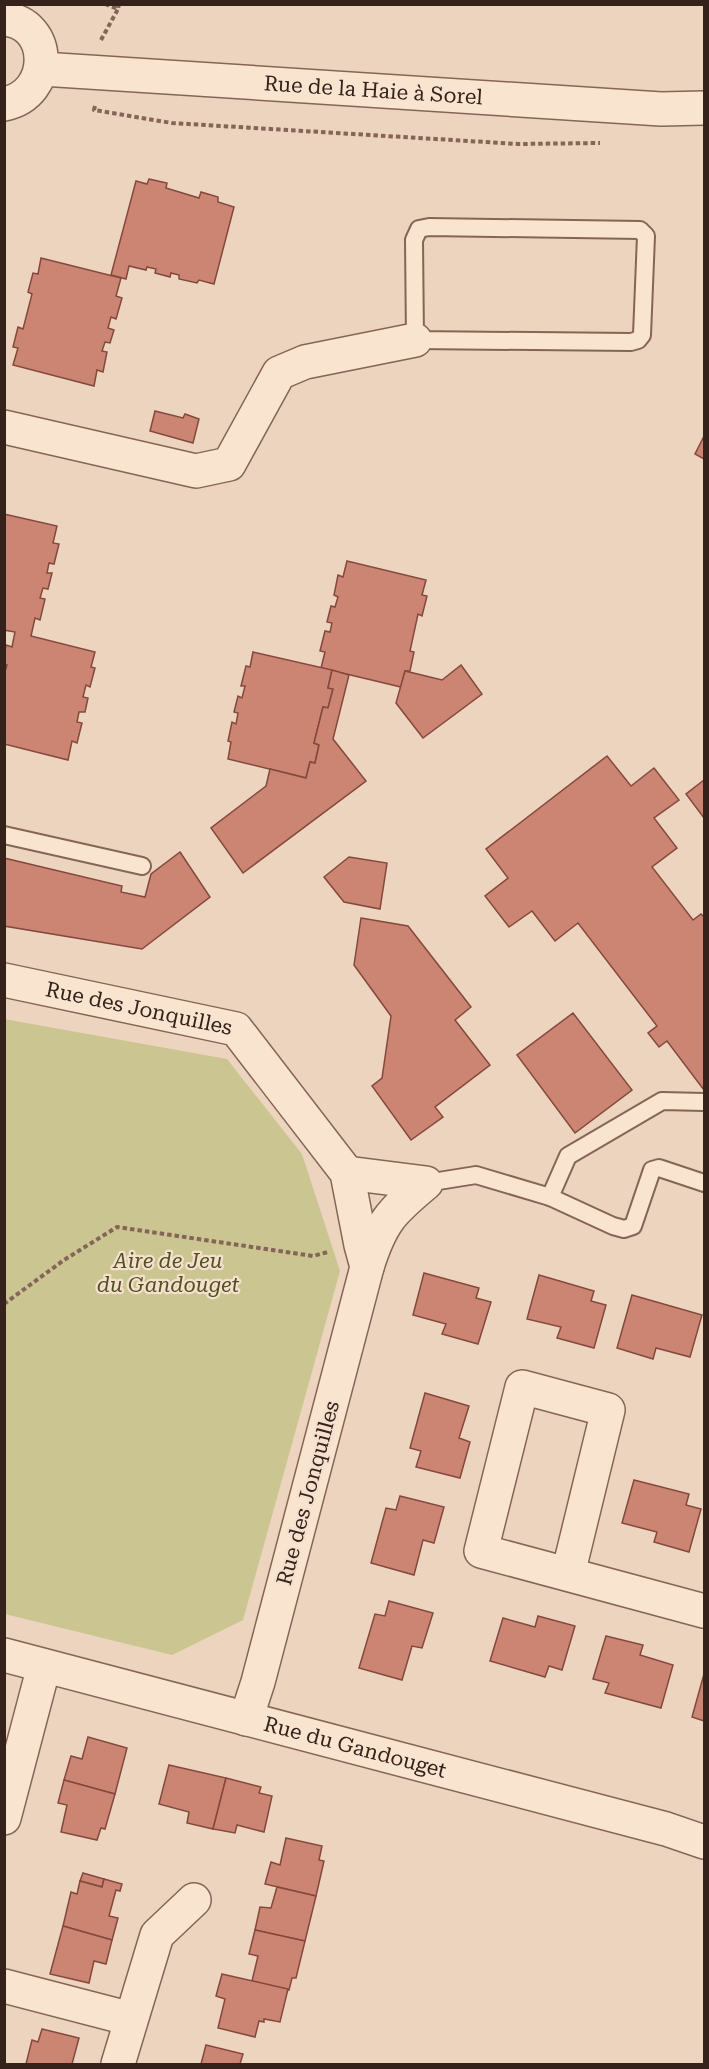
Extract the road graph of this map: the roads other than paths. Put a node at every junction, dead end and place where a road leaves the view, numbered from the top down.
1 (4, 19) edge
2 (42, 69) junction
3 (4, 104) edge
4 (705, 108) edge
5 (415, 340) junction
6 (4, 428) edge
7 (4, 835) edge
8 (142, 866) dead end
9 (4, 980) edge
10 (705, 1102) edge
11 (347, 1173) junction
12 (426, 1183) junction
13 (705, 1183) edge
14 (550, 1197) junction
15 (364, 1256) junction
16 (568, 1574) junction
17 (705, 1611) edge
18 (4, 1655) edge
19 (44, 1666) junction
20 (246, 1719) junction
21 (4, 1818) edge
22 (705, 1842) edge
23 (195, 1899) dead end
24 (4, 1986) edge
25 (131, 2019) junction
26 (118, 2064) edge

1 - 2 street
2 - 3 street
2 - 4 street, Rue de la Haie à Sorel
5 - 5 lane
5 - 6 street
7 - 8 lane
9 - 11 street, Rue des Jonquilles
10 - 14 lane
11 - 12 street
11 - 15 street, Rue des Jonquilles
12 - 14 lane
12 - 15 street, Rue des Jonquilles
13 - 14 lane
15 - 20 street, Rue des Jonquilles
16 - 16 street
16 - 17 street
18 - 19 street, Rue du Gandouget
19 - 20 street, Rue du Gandouget
19 - 21 street
20 - 22 street, Rue du Gandouget
23 - 25 street
24 - 25 street
25 - 26 street

